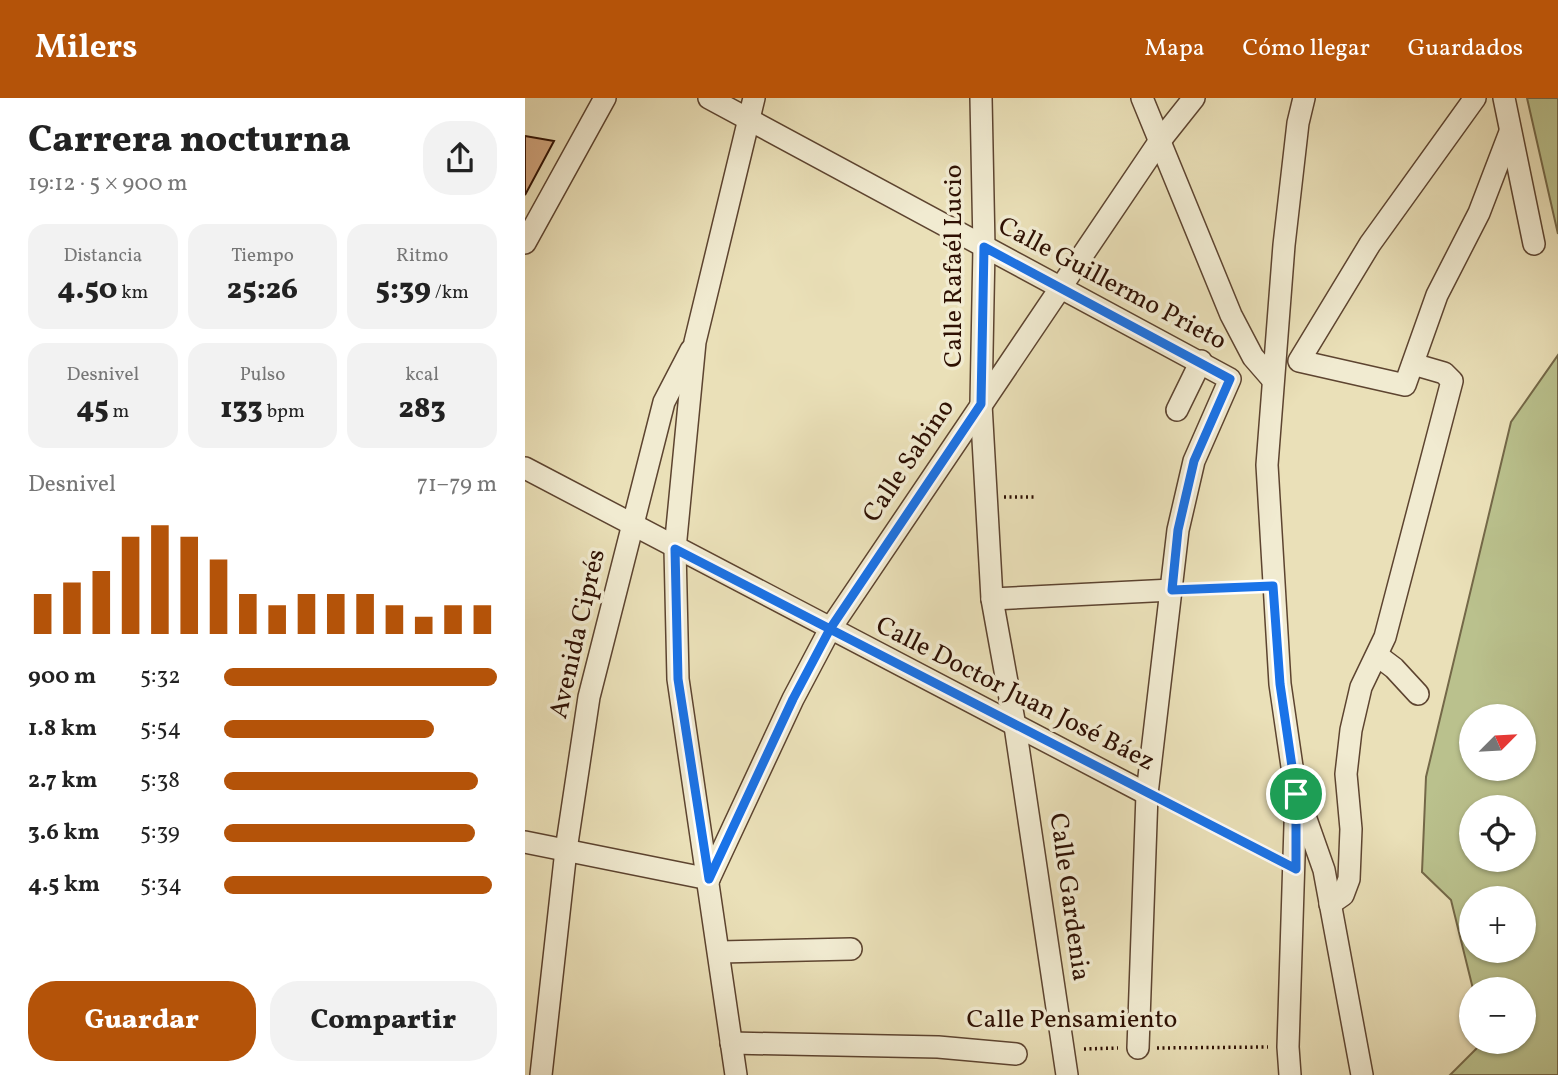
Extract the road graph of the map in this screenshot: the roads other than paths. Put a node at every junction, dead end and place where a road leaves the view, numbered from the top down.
1 (605, 98) edge
2 (709, 98) edge
3 (754, 98) edge
4 (981, 98) edge
5 (1142, 98) edge
6 (1194, 98) edge
7 (1304, 98) edge
8 (1475, 98) edge
9 (1504, 98) edge
10 (748, 120) junction
11 (1510, 132) junction
12 (1159, 142) junction
13 (525, 243) edge
14 (1534, 244) dead end
15 (984, 247) junction
16 (1061, 287) junction
17 (695, 342) junction
18 (1201, 361) junction
19 (1413, 364) junction
20 (1273, 380) junction
21 (981, 404) junction
22 (1177, 410) dead end
23 (525, 468) edge
24 (633, 525) junction
25 (675, 549) junction
26 (1172, 590) junction
27 (992, 599) junction
28 (830, 629) junction
29 (1378, 656) junction
30 (1418, 694) dead end
31 (1015, 726) junction
32 (1147, 794) junction
33 (1296, 794) junction
34 (525, 842) edge
35 (566, 850) junction
36 (709, 879) junction
37 (1330, 904) junction
38 (851, 949) dead end
39 (720, 952) junction
40 (731, 1044) junction
41 (1138, 1048) road end
42 (1016, 1054) dead end
43 (541, 1075) edge
44 (736, 1075) edge
45 (1067, 1075) edge
46 (1290, 1075) edge
47 (1362, 1075) edge

1 - 13 street
2 - 10 street, Calle Guillermo Prieto
3 - 10 street
4 - 15 street, Calle Rafaél Lucio
5 - 12 street
6 - 12 street, Calle Sabino
7 - 20 street
8 - 19 street
9 - 11 street
10 - 15 street, Calle Guillermo Prieto
10 - 17 street
11 - 14 street
11 - 19 street
12 - 16 street, Calle Sabino
12 - 20 street
15 - 16 street, Calle Guillermo Prieto
15 - 21 street, Calle Rafaél Lucio
16 - 18 street, Calle Guillermo Prieto
16 - 21 street, Calle Sabino
17 - 24 street, Avenida Ciprés
17 - 25 street
18 - 22 street
18 - 26 street, Calle Guillermo Prieto
19 - 29 street
20 - 33 street
21 - 27 street, Calle Rafaél Lucio
21 - 28 street, Calle Sabino
23 - 24 street, Calle Doctor Juan José Báez
24 - 25 street, Calle Doctor Juan José Báez
24 - 35 street, Avenida Ciprés
25 - 28 street, Calle Doctor Juan José Báez
25 - 36 street
26 - 27 street
26 - 32 street
27 - 31 street, Calle Rafaél Lucio
28 - 31 street, Calle Doctor Juan José Báez
28 - 36 street, Calle Sabino
29 - 30 street
29 - 37 street
31 - 32 street, Calle Doctor Juan José Báez
31 - 45 street, Calle Gardenia
32 - 41 street
33 - 37 street
33 - 46 street
34 - 35 street
35 - 36 street
35 - 43 street, Avenida Ciprés
36 - 39 street
37 - 47 street
38 - 39 street
39 - 40 street
40 - 42 street, Calle Pensamiento
40 - 44 street

